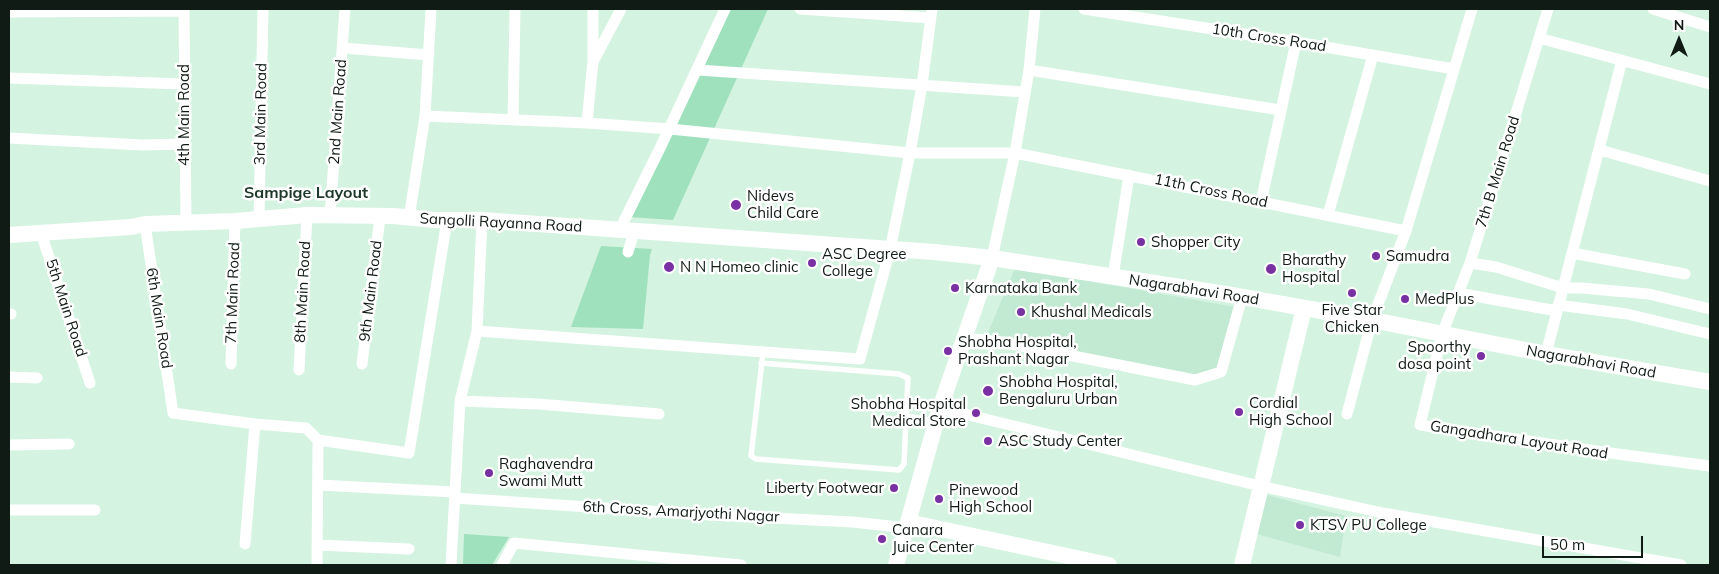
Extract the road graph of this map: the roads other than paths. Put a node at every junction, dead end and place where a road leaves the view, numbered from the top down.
1 (263, 9) edge
2 (345, 9) edge
3 (431, 9) edge
4 (516, 9) edge
5 (594, 9) edge
6 (621, 9) edge
7 (725, 9) edge
8 (800, 9) edge
9 (1036, 9) edge
10 (1084, 9) edge
11 (1472, 9) edge
12 (1548, 9) edge
13 (1653, 9) edge
14 (184, 10) edge
15 (9, 12) edge
16 (931, 13) edge
17 (1710, 27) edge
18 (1539, 38) junction
19 (1296, 42) junction
20 (343, 48) junction
21 (428, 55) junction
22 (1373, 55) junction
23 (1622, 60) junction
24 (593, 61) junction
25 (1454, 68) junction
26 (698, 70) junction
27 (1029, 70) junction
28 (9, 78) edge
29 (184, 84) junction
30 (1710, 84) edge
31 (922, 85) junction
32 (1024, 92) junction
33 (1280, 110) junction
34 (425, 116) junction
35 (513, 120) junction
36 (587, 123) junction
37 (670, 129) junction
38 (9, 138) edge
39 (184, 144) junction
40 (1600, 150) junction
41 (910, 153) junction
42 (1015, 153) junction
43 (1129, 175) junction
44 (1710, 181) edge
45 (1261, 202) junction
46 (307, 215) junction
47 (330, 215) junction
48 (1328, 215) junction
49 (380, 217) junction
50 (409, 218) junction
51 (259, 219) junction
52 (447, 220) junction
53 (482, 220) junction
54 (235, 221) junction
55 (186, 222) junction
56 (145, 224) junction
57 (626, 231) junction
58 (1406, 231) junction
59 (41, 233) junction
60 (9, 235) edge
61 (890, 250) junction
62 (628, 252) dead end
63 (1572, 253) junction
64 (992, 258) junction
65 (1470, 264) junction
66 (1685, 274) dead end
67 (1113, 277) junction
68 (1563, 288) junction
69 (1458, 293) junction
70 (1242, 298) junction
71 (1304, 308) junction
72 (1558, 308) junction
73 (1710, 309) edge
74 (1372, 320) junction
75 (477, 331) junction
76 (1442, 334) junction
77 (1710, 334) edge
78 (963, 338) junction
79 (1546, 354) junction
80 (762, 358) junction
81 (230, 364) dead end
82 (362, 364) dead end
83 (299, 370) dead end
84 (9, 377) edge
85 (37, 378) dead end
86 (1710, 382) edge
87 (90, 383) dead end
88 (460, 401) junction
89 (659, 414) dead end
90 (1347, 414) dead end
91 (938, 415) junction
92 (907, 416) junction
93 (255, 424) junction
94 (318, 440) junction
95 (69, 444) dead end
96 (9, 445) edge
97 (1710, 466) edge
98 (318, 485) junction
99 (1260, 486) junction
100 (455, 495) junction
101 (9, 510) edge
102 (95, 510) dead end
103 (907, 524) junction
104 (245, 544) dead end
105 (318, 546) junction
106 (409, 549) dead end
107 (317, 565) edge
108 (451, 565) edge
109 (502, 565) edge
110 (741, 565) edge
111 (896, 565) edge
112 (1109, 565) edge
113 (1242, 565) edge
114 (1681, 565) edge

1 - 51 street, 3rd Main Road
2 - 20 street, 2nd Main Road
3 - 21 street
4 - 35 street
5 - 24 street
6 - 24 street
7 - 26 street
8 - 16 street
9 - 27 street
10 - 19 street, 10th Cross Road
11 - 25 street
12 - 18 street, 7th B Main Road
13 - 17 street
14 - 15 street
14 - 29 street, 4th Main Road
16 - 31 street
18 - 23 street
18 - 65 street, 7th B Main Road
19 - 22 street, 10th Cross Road
19 - 33 street
20 - 21 street
20 - 47 street, 2nd Main Road
21 - 34 street
22 - 25 street, 10th Cross Road
22 - 48 street
23 - 30 street
23 - 40 street
24 - 36 street
25 - 58 street
26 - 31 street
26 - 37 street
27 - 32 street
27 - 33 street
28 - 29 street
29 - 39 street, 4th Main Road
31 - 32 street
31 - 41 street
32 - 42 street
33 - 45 street
34 - 35 street, 11th Cross Road
34 - 50 street
35 - 36 street, 11th Cross Road
36 - 37 street, 11th Cross Road
37 - 41 street, 11th Cross Road
37 - 57 street
38 - 39 street
39 - 55 street, 4th Main Road
40 - 44 street
40 - 63 street
41 - 42 street, 11th Cross Road
41 - 61 street
42 - 43 street, 11th Cross Road
42 - 64 street
43 - 45 street, 11th Cross Road
43 - 67 street
45 - 48 street, 11th Cross Road
46 - 47 street, Sangolli Rayanna Road
46 - 51 street, Sangolli Rayanna Road
46 - 83 street, 8th Main Road
47 - 49 street, Sangolli Rayanna Road
48 - 58 street, 11th Cross Road
49 - 50 street, Sangolli Rayanna Road
49 - 82 street, 9th Main Road
50 - 52 street, Sangolli Rayanna Road
51 - 54 street, Sangolli Rayanna Road
52 - 53 street, Sangolli Rayanna Road
52 - 94 street
53 - 57 street, Sangolli Rayanna Road
53 - 75 street
54 - 55 street, Sangolli Rayanna Road
54 - 81 street, 7th Main Road
55 - 56 street, Sangolli Rayanna Road
56 - 59 street, Sangolli Rayanna Road
56 - 93 street, 6th Main Road
57 - 61 street, Sangolli Rayanna Road
57 - 62 street
58 - 74 street
59 - 60 street, Sangolli Rayanna Road
59 - 87 street, 5th Main Road
61 - 64 street, Sangolli Rayanna Road
61 - 80 street
63 - 66 street
63 - 68 street
64 - 67 street, Nagarabhavi Road
64 - 78 street
65 - 68 street
65 - 69 street, 7th B Main Road
67 - 70 street, Nagarabhavi Road
68 - 72 street
68 - 73 street
69 - 72 street
69 - 76 street, 7th B Main Road
70 - 71 street, Nagarabhavi Road
70 - 78 street
71 - 74 street, Nagarabhavi Road
71 - 99 street
72 - 77 street
72 - 79 street
74 - 76 street, Nagarabhavi Road
74 - 90 street
75 - 80 street
75 - 88 street
76 - 79 street, Nagarabhavi Road
76 - 97 street, Gangadhara Layout Road
78 - 91 street
79 - 86 street, Nagarabhavi Road
80 - 92 lane
80 - 92 lane
84 - 85 street
88 - 89 street
88 - 100 street
91 - 92 lane
91 - 99 street
91 - 103 street
93 - 94 street
93 - 104 street
94 - 98 street
95 - 96 street
98 - 100 street, 6th Cross, Amarjyothi Nagar
98 - 105 street
99 - 113 street
99 - 114 street
100 - 103 street, 6th Cross, Amarjyothi Nagar
100 - 108 street
101 - 102 street
103 - 111 street
103 - 112 street
105 - 106 street
105 - 107 street
109 - 110 street

